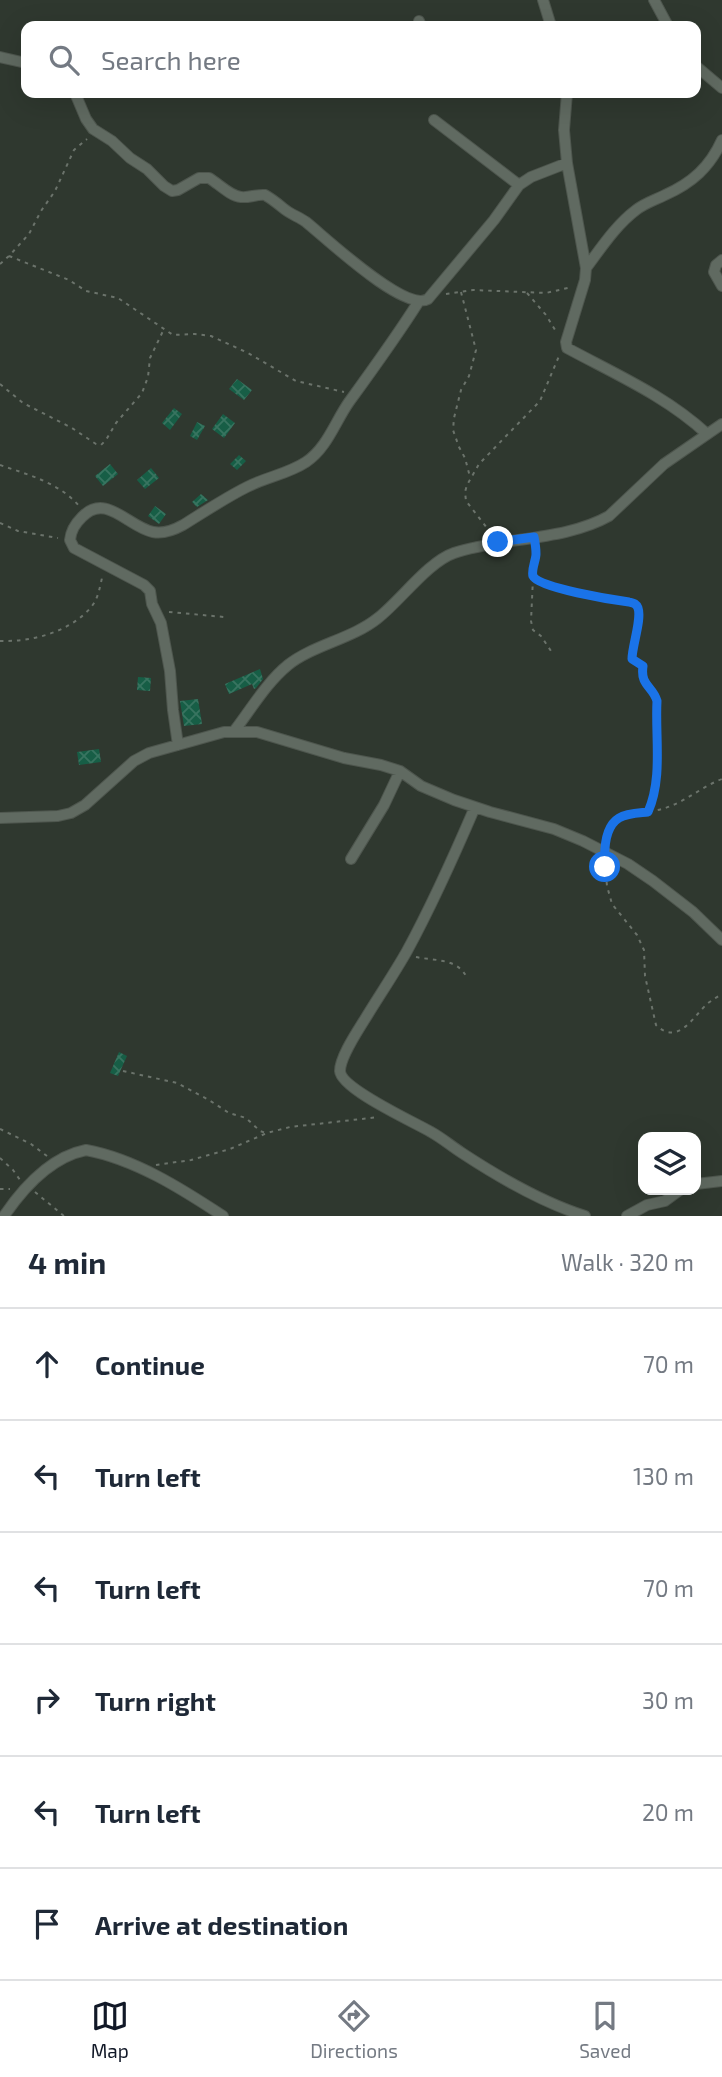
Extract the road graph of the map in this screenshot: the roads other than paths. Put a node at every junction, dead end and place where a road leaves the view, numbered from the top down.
1 (542, 0) edge
2 (654, 0) edge
3 (549, 21) edge
4 (665, 21) edge
5 (0, 57) edge
6 (21, 62) edge
7 (701, 70) edge
8 (722, 88) edge
9 (77, 98) edge
10 (567, 98) edge
11 (434, 120) dead end
12 (722, 140) edge
13 (567, 163) junction
14 (519, 185) junction
15 (722, 260) edge
16 (585, 274) junction
17 (722, 286) edge
18 (419, 302) junction
19 (722, 425) edge
20 (707, 434) junction
21 (235, 730) junction
22 (178, 745) junction
23 (400, 771) junction
24 (475, 807) junction
25 (0, 818) edge
26 (351, 859) dead end
27 (722, 940) edge
28 (722, 1181) edge
29 (701, 1183) edge
30 (673, 1195) edge
31 (4, 1216) edge
32 (223, 1216) edge
33 (584, 1216) edge
34 (631, 1216) edge

1 - 3 street
2 - 4 street
5 - 6 street
7 - 8 street
9 - 18 street
10 - 13 street
11 - 14 street
12 - 16 street
13 - 14 street
13 - 16 street
14 - 18 street
15 - 17 street
16 - 20 street
18 - 22 street
19 - 20 street
20 - 21 street
21 - 22 street
21 - 23 street
22 - 25 street
23 - 24 street
23 - 26 street
24 - 27 street
24 - 33 street
28 - 29 street
30 - 34 street
31 - 32 street

